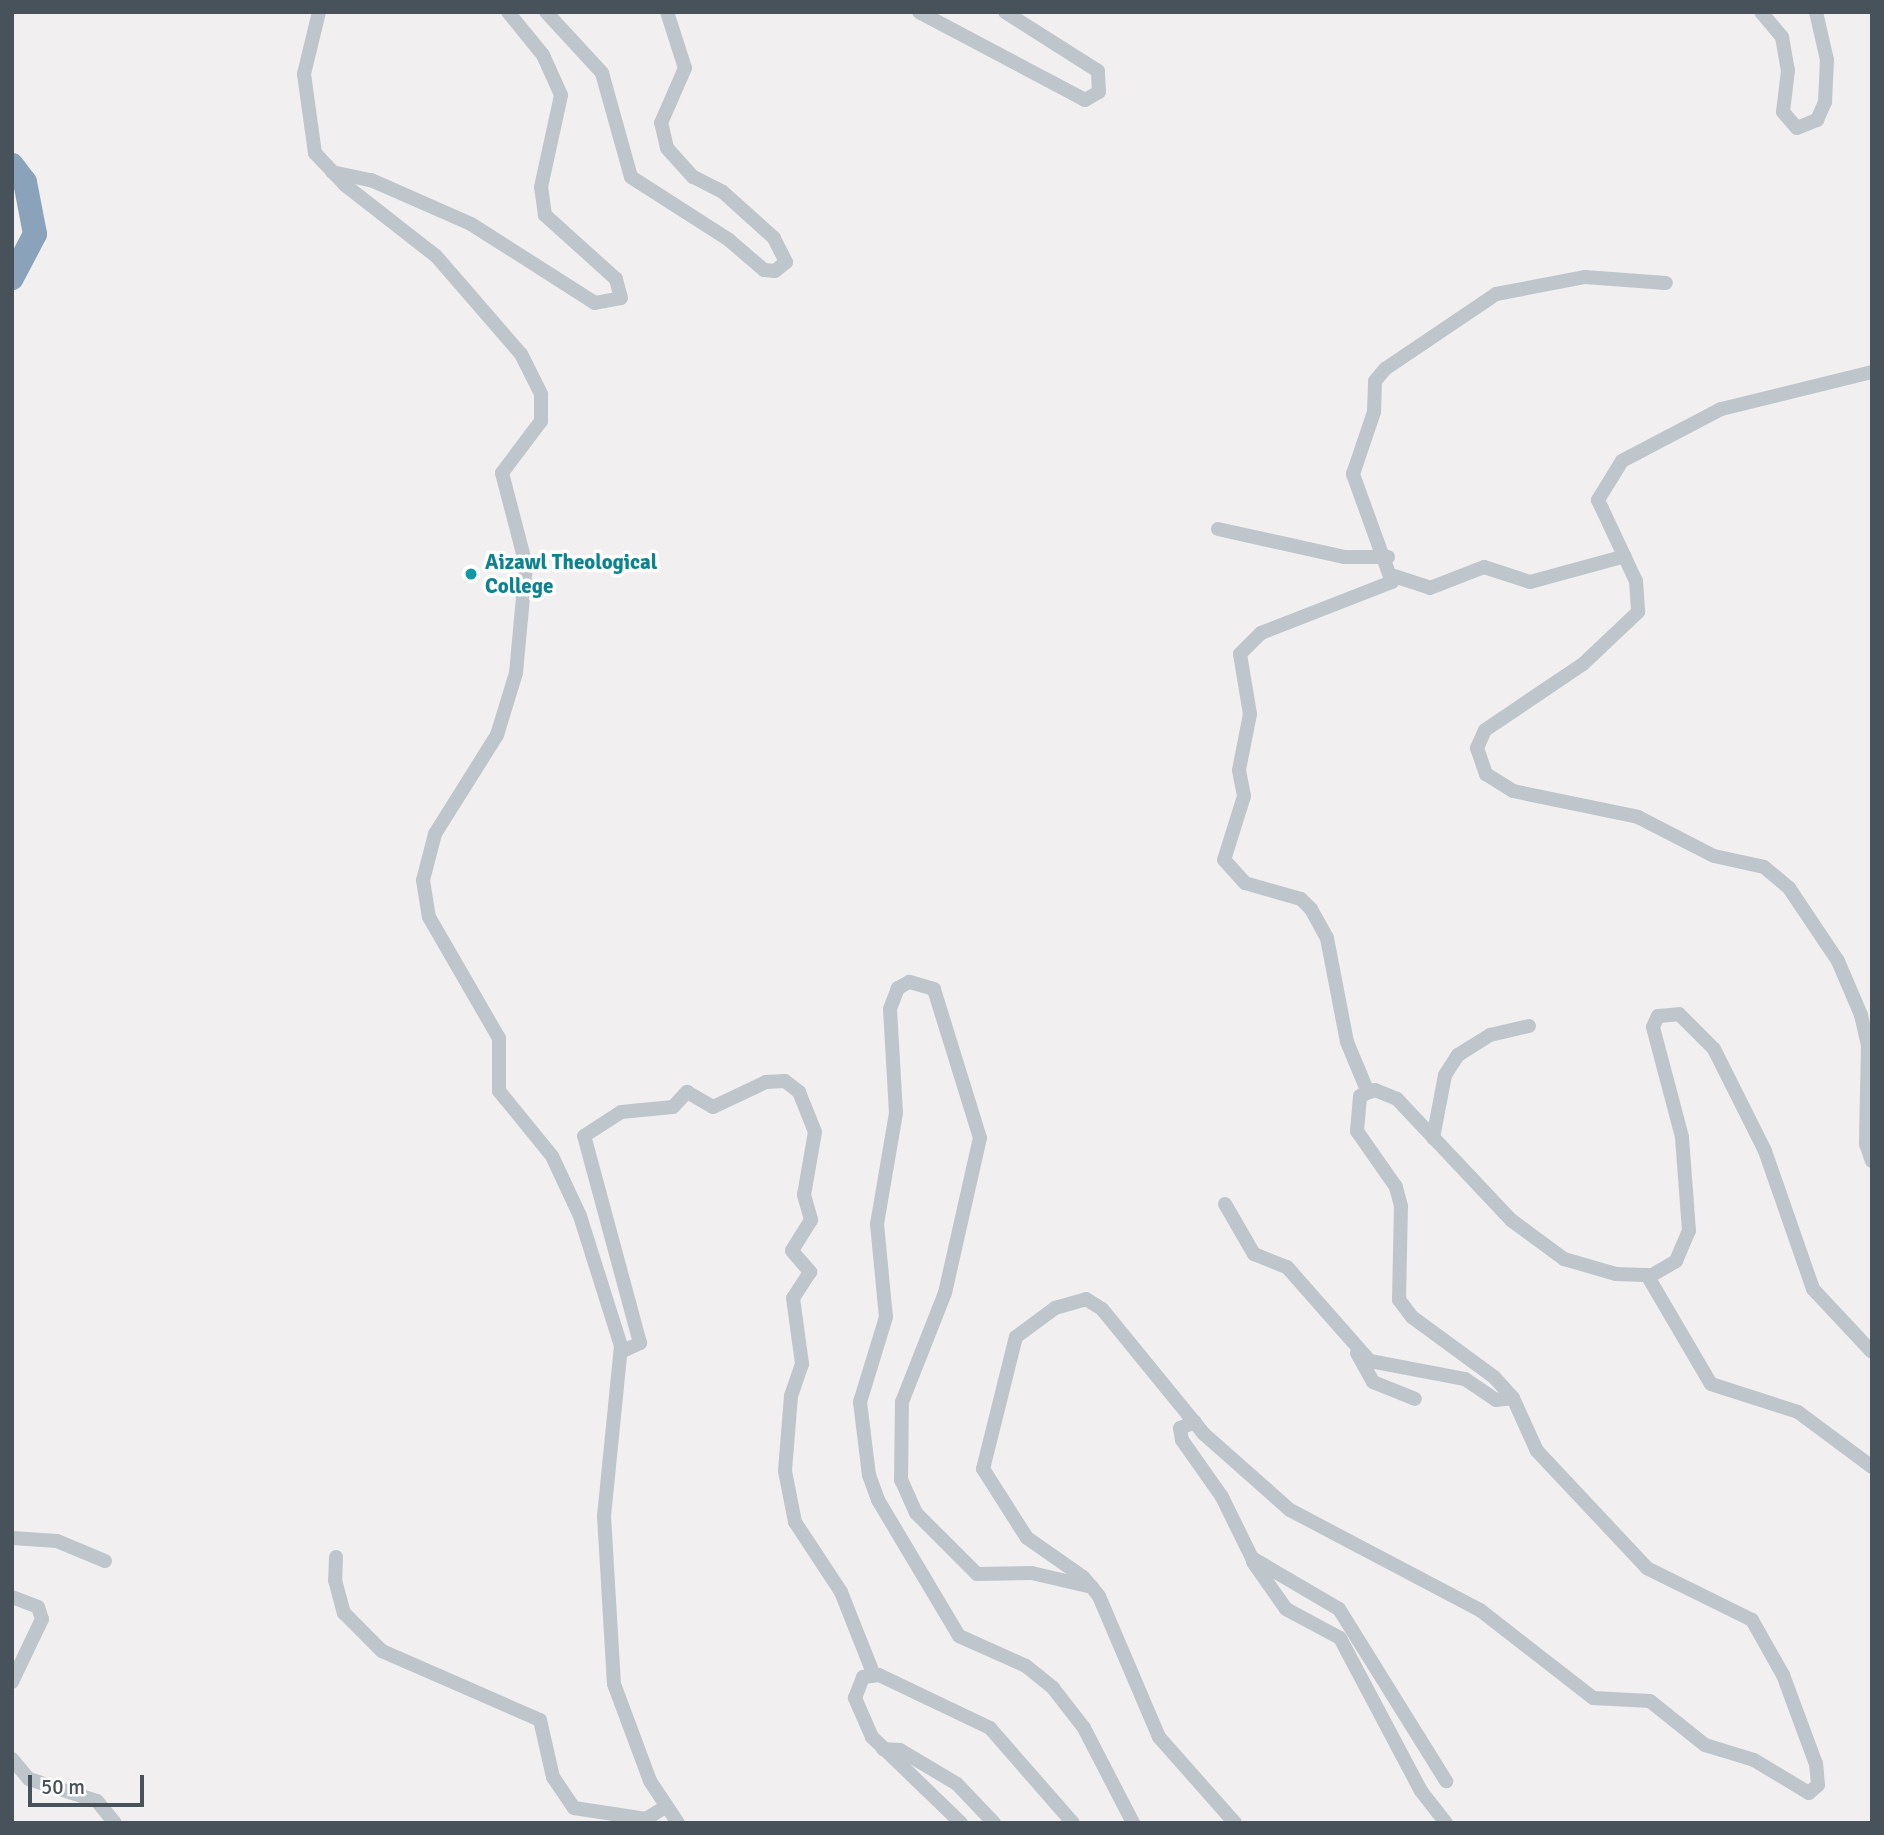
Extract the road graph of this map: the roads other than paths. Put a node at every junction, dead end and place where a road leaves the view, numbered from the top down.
1 (319, 12) edge
2 (508, 12) edge
3 (546, 12) edge
4 (667, 12) edge
5 (919, 12) edge
6 (1005, 12) edge
7 (1761, 12) edge
8 (1816, 12) edge
9 (12, 165) edge
10 (331, 172) junction
11 (12, 278) edge
12 (1665, 283) dead end
13 (1872, 372) edge
14 (1218, 529) dead end
15 (1625, 556) junction
16 (1388, 557) junction
17 (1394, 576) junction
18 (1529, 1026) dead end
19 (1870, 1046) edge
20 (1367, 1090) junction
21 (1433, 1138) junction
22 (1872, 1161) edge
23 (1226, 1204) dead end
24 (1647, 1275) junction
25 (1353, 1345) junction
26 (623, 1351) junction
27 (1872, 1352) edge
28 (1513, 1398) junction
29 (1415, 1399) dead end
30 (1195, 1422) junction
31 (1872, 1467) edge
32 (12, 1538) edge
33 (337, 1557) dead end
34 (1252, 1558) junction
35 (105, 1561) dead end
36 (1091, 1587) junction
37 (12, 1597) edge
38 (873, 1673) junction
39 (12, 1682) edge
40 (883, 1749) junction
41 (12, 1759) edge
42 (1446, 1781) dead end
43 (665, 1807) junction
44 (115, 1823) edge
45 (678, 1823) edge
46 (961, 1823) edge
47 (994, 1823) edge
48 (1073, 1823) edge
49 (1133, 1823) edge
50 (1235, 1823) edge
51 (1446, 1823) edge

1 - 10 street
2 - 10 street
3 - 4 street
5 - 6 street
7 - 8 street
9 - 11 highway
10 - 26 street
12 - 16 street
13 - 15 street
14 - 16 street
15 - 17 street
15 - 19 street
16 - 17 street
17 - 20 street
18 - 21 street
19 - 22 street
20 - 21 street
20 - 28 street
21 - 24 street
23 - 25 street
24 - 27 street
24 - 31 street
25 - 28 street
25 - 29 street
26 - 38 street
26 - 43 street
28 - 30 street
30 - 34 street
30 - 36 street
32 - 35 street
33 - 43 street
34 - 42 street
34 - 51 street
36 - 49 street
36 - 50 street
37 - 39 street
38 - 40 street
38 - 48 street
40 - 46 street
40 - 47 street
41 - 44 street
43 - 45 street

